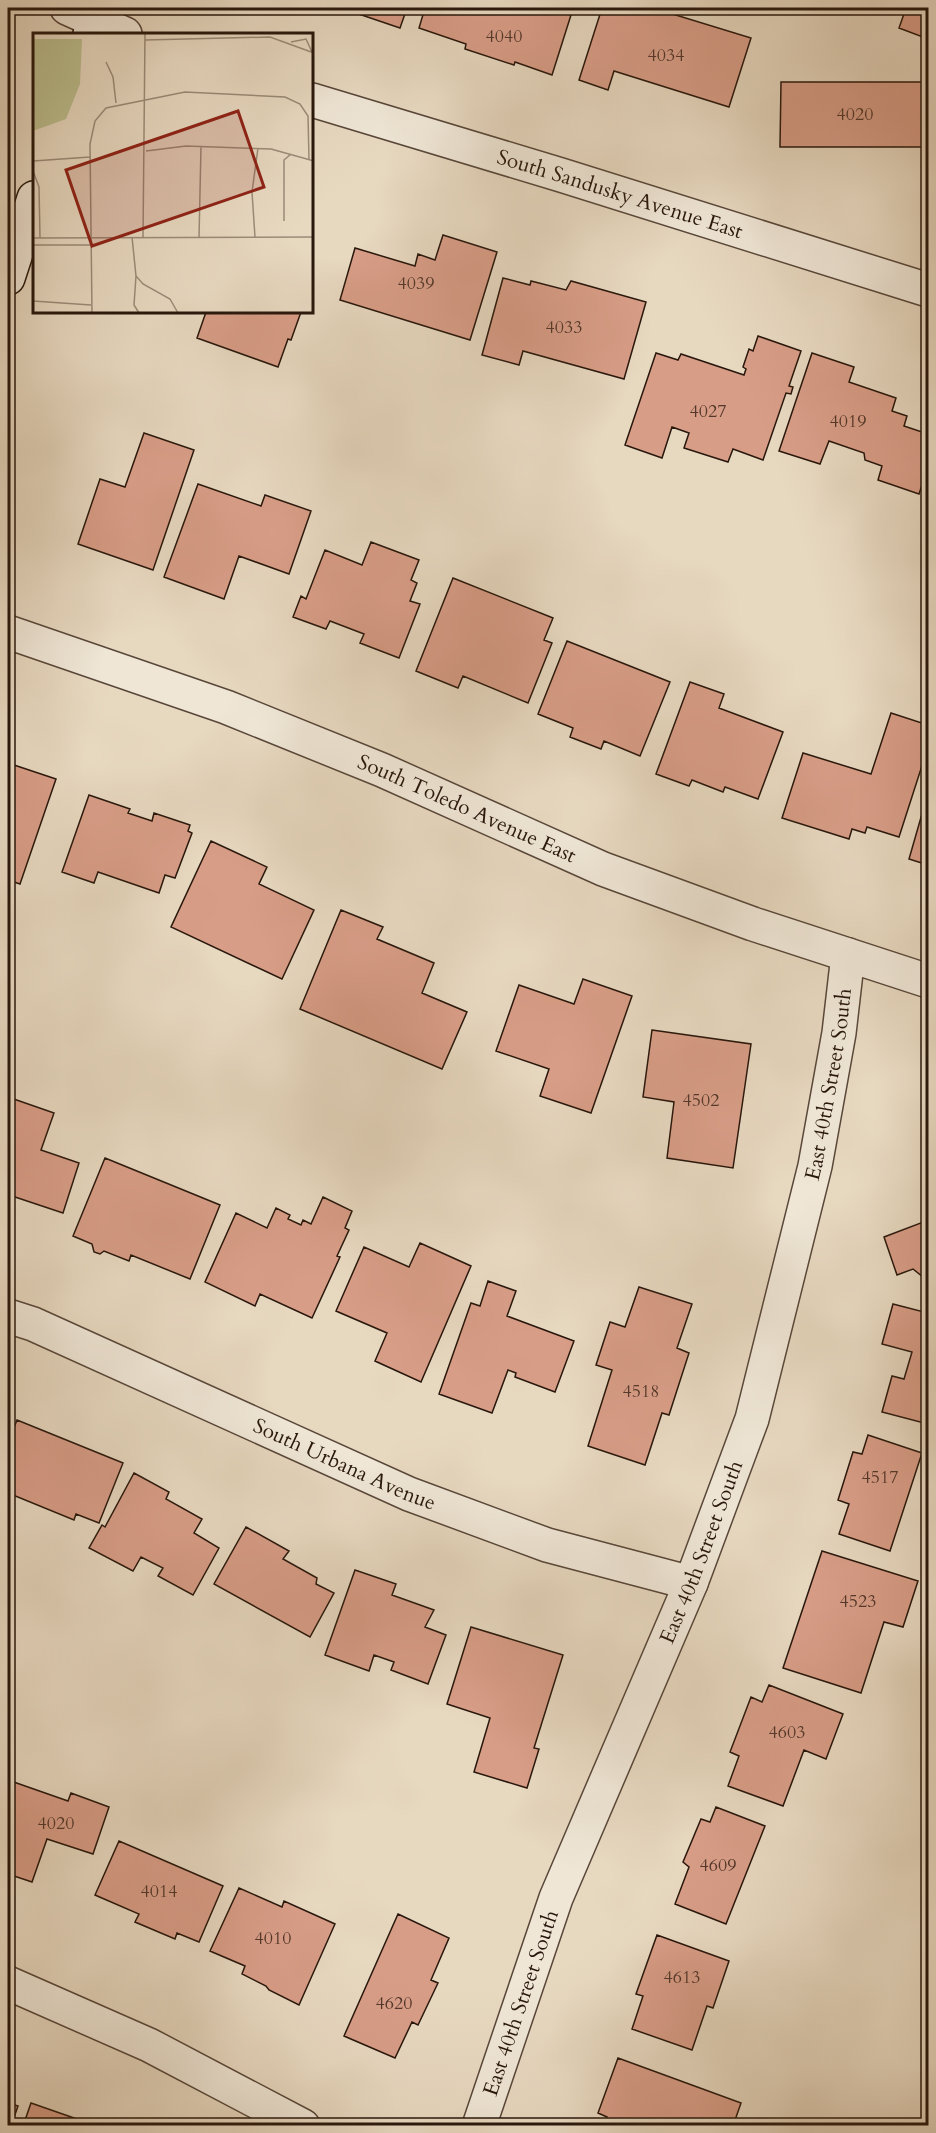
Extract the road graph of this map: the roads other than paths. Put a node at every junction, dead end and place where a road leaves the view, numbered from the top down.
1 (88, 17) edge
2 (123, 33) edge
3 (314, 101) edge
4 (33, 201) edge
5 (8, 278) edge
6 (928, 290) edge
7 (8, 632) edge
8 (848, 955) junction
9 (928, 981) edge
10 (8, 1316) edge
11 (691, 1583) junction
12 (8, 1983) edge
13 (303, 2126) edge
14 (479, 2126) edge

1 - 2 street
3 - 6 street, South Sandusky Avenue East
4 - 5 street
7 - 8 street, South Toledo Avenue East
8 - 9 street, South Toledo Avenue East
8 - 11 street, East 40th Street South
10 - 11 street, South Urbana Avenue
11 - 14 street, East 40th Street South
12 - 13 street

